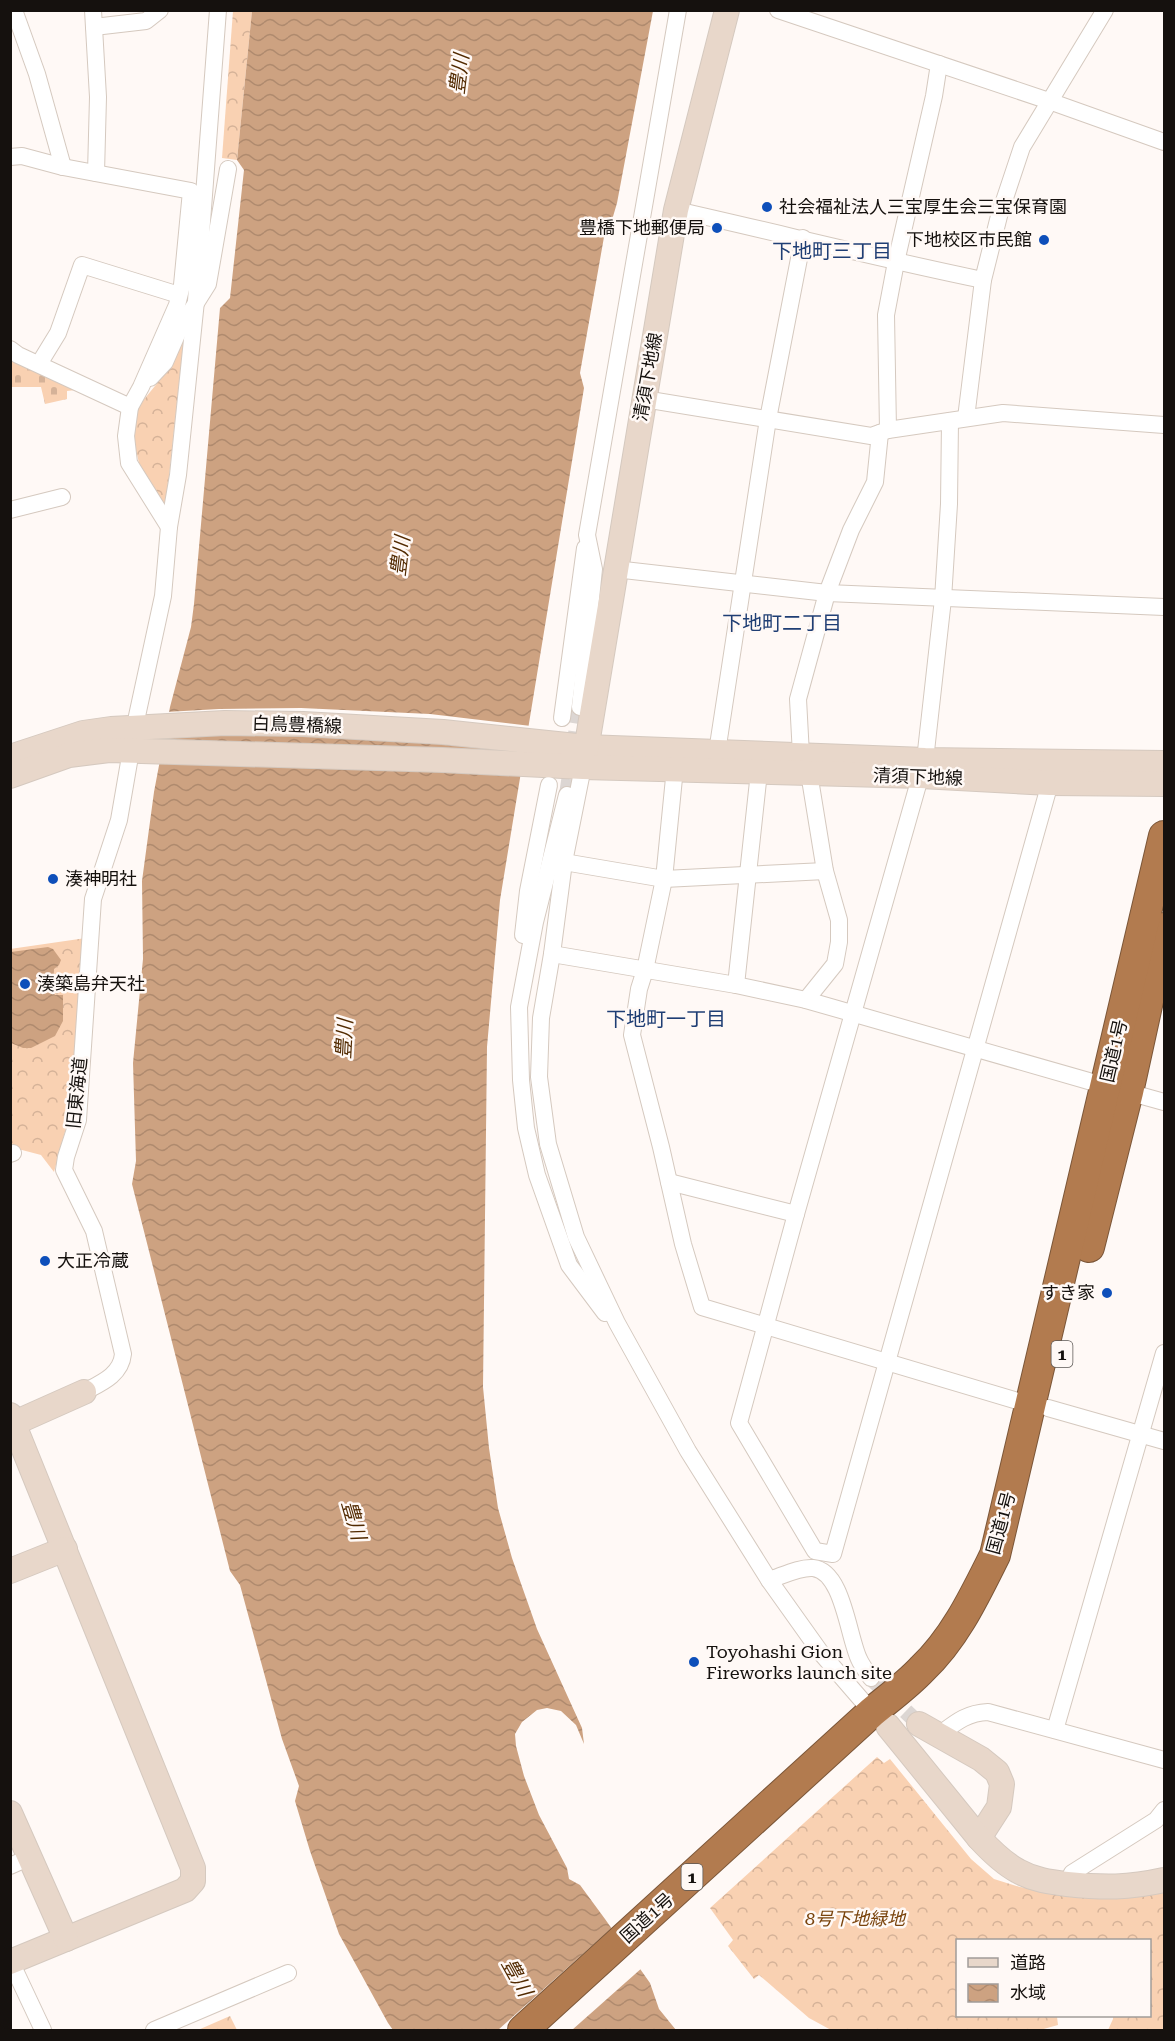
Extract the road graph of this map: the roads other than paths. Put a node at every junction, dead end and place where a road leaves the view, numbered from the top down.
1 (14, 10) edge
2 (160, 10) edge
3 (218, 10) edge
4 (678, 10) edge
5 (727, 10) edge
6 (777, 10) edge
7 (1105, 10) edge
8 (825, 18) edge
9 (94, 19) edge
10 (939, 64) junction
11 (1049, 101) junction
12 (1164, 142) edge
13 (10, 157) edge
14 (63, 167) junction
15 (228, 169) dead end
16 (96, 173) junction
17 (676, 210) junction
18 (803, 238) junction
19 (896, 262) junction
20 (983, 280) junction
21 (179, 294) junction
22 (195, 301) junction
23 (10, 349) edge
24 (39, 364) junction
25 (141, 387) junction
26 (644, 399) junction
27 (130, 407) junction
28 (768, 419) junction
29 (958, 420) junction
30 (1164, 426) edge
31 (884, 431) junction
32 (62, 497) dead end
33 (10, 510) edge
34 (169, 527) junction
35 (587, 535) junction
36 (615, 569) junction
37 (742, 585) junction
38 (827, 593) junction
39 (943, 599) junction
40 (1164, 607) edge
41 (580, 706) tunnel mouth
42 (562, 718) dead end
43 (137, 739) junction
44 (717, 752) junction
45 (10, 757) edge
46 (585, 757) junction
47 (1164, 763) edge
48 (548, 764) junction
49 (805, 764) junction
50 (675, 768) junction
51 (923, 768) junction
52 (759, 772) junction
53 (10, 776) edge
54 (1050, 783) junction
55 (1164, 784) edge
56 (567, 795) tunnel mouth
57 (1164, 836) edge
58 (564, 862) junction
59 (825, 871) junction
60 (749, 874) junction
61 (664, 879) junction
62 (1164, 928) edge
63 (532, 940) junction
64 (552, 954) junction
65 (645, 969) junction
66 (736, 986) junction
67 (806, 1000) junction
68 (854, 1012) junction
69 (976, 1049) junction
70 (1117, 1089) junction
71 (1164, 1102) edge
72 (669, 1182) junction
73 (795, 1214) junction
74 (616, 1323) junction
75 (765, 1325) junction
76 (1164, 1353) edge
77 (887, 1362) junction
78 (84, 1392) joint
79 (1040, 1407) junction
80 (12, 1421) edge
81 (1142, 1434) junction
82 (1164, 1440) edge
83 (65, 1549) junction
84 (10, 1571) edge
85 (769, 1580) junction
86 (871, 1678) tunnel mouth
87 (874, 1724) junction
88 (929, 1730) joint
89 (1055, 1730) junction
90 (1164, 1760) edge
91 (1164, 1810) edge
92 (10, 1813) edge
93 (979, 1838) junction
94 (20, 1862) edge
95 (1164, 1880) edge
96 (1067, 1884) junction
97 (66, 1939) junction
98 (11, 1962) edge
99 (288, 1973) dead end
100 (43, 2031) edge
101 (154, 2031) edge
102 (524, 2031) edge
103 (549, 2031) edge

1 - 14 street
2 - 9 street
3 - 22 street, 旧東海道
4 - 35 street
5 - 17 main road, 清須下地線
6 - 8 street
7 - 11 street
8 - 10 street
9 - 16 street
10 - 11 street
10 - 19 street
11 - 12 street
11 - 20 street
13 - 14 street
14 - 16 street
15 - 22 street
16 - 21 street
17 - 18 street
17 - 26 main road, 清須下地線
18 - 19 street
18 - 28 street
19 - 20 street
19 - 31 street
20 - 29 street
21 - 24 street
21 - 25 street
22 - 25 street
22 - 34 street, 旧東海道
23 - 24 street
24 - 27 street
25 - 27 street
26 - 28 street
26 - 36 main road, 清須下地線
27 - 34 street
28 - 31 street
28 - 37 street
29 - 30 street
29 - 31 street
29 - 39 street
31 - 38 street
32 - 33 street
34 - 43 street, 旧東海道
35 - 41 street
35 - 42 street
36 - 37 street
36 - 46 main road, 清須下地線
37 - 38 street
37 - 44 street
38 - 39 street
38 - 49 street
39 - 40 street
39 - 51 street
43 - 45 main road, 白鳥豊橋線
43 - 48 main road, 白鳥豊橋線
43 - 53 main road, 白鳥豊橋線
43 - 78 street, 旧東海道
44 - 46 main road, 清須下地線
44 - 49 main road, 清須下地線
46 - 48 main road, 白鳥豊橋線
46 - 50 main road, 清須下地線
46 - 58 street
47 - 51 main road, 清須下地線
48 - 63 street
49 - 51 main road, 清須下地線
49 - 52 main road, 清須下地線
49 - 59 street
50 - 52 main road, 清須下地線
50 - 61 street
51 - 54 main road, 清須下地線
51 - 68 street
52 - 60 street
54 - 55 main road, 清須下地線
54 - 69 street
56 - 63 street
57 - 70 highway, 国道1号 / 1
58 - 61 street
58 - 64 street
59 - 60 street
59 - 67 street
60 - 61 street
60 - 66 street
61 - 65 street
62 - 70 highway, 国道1号 / 1
63 - 74 street
64 - 65 street
64 - 74 street
65 - 66 street
65 - 72 street
66 - 67 street
67 - 68 street
68 - 69 street
68 - 73 street
69 - 70 street
69 - 77 street
70 - 71 street
70 - 79 highway, 国道1号 / 1
72 - 73 street
72 - 75 street
73 - 75 street
74 - 85 street
75 - 77 street
75 - 77 street
76 - 81 street
77 - 79 street
78 - 80 main road, 旧東海道
79 - 81 street
79 - 87 highway, 国道1号 / 1
80 - 83 main road
81 - 82 street
81 - 89 street
83 - 84 main road
83 - 97 main road
85 - 86 street
85 - 87 street
87 - 93 main road
87 - 102 highway, 国道1号 / 1
87 - 103 highway, 国道1号 / 1
88 - 89 street
88 - 93 main road
89 - 90 street
91 - 96 street
92 - 94 main road
93 - 96 main road
94 - 97 main road
95 - 96 main road
97 - 98 main road
98 - 100 street
99 - 101 street

